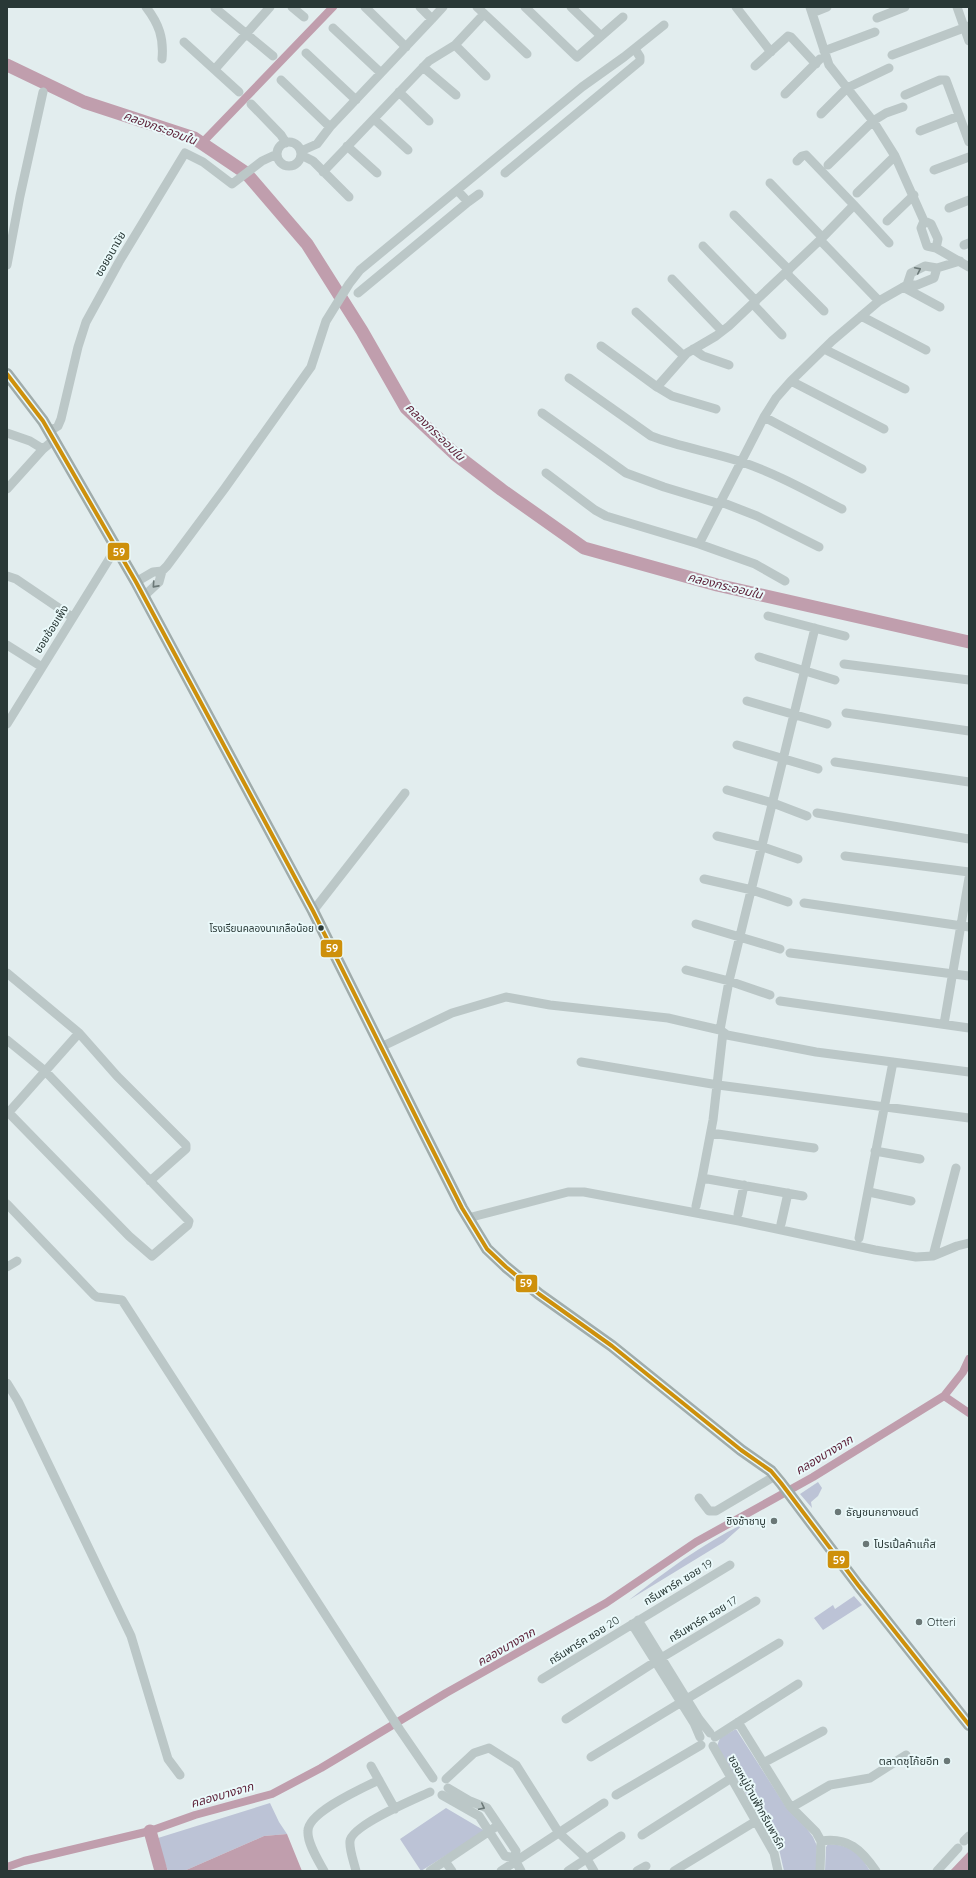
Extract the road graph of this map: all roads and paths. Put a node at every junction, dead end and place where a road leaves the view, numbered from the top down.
1 (146, 7) edge
2 (270, 7) edge
3 (292, 7) edge
4 (365, 7) edge
5 (420, 7) edge
6 (443, 7) edge
7 (477, 7) edge
8 (525, 7) edge
9 (736, 7) edge
10 (827, 7) edge
11 (905, 7) edge
12 (957, 7) edge
13 (215, 8) dead end
14 (576, 9) edge
15 (811, 10) edge
16 (484, 14) junction
17 (304, 17) dead end
18 (623, 17) dead end
19 (877, 18) dead end
20 (432, 20) junction
21 (664, 25) dead end
22 (967, 27) edge
23 (334, 28) dead end
24 (875, 32) dead end
25 (247, 34) junction
26 (600, 36) junction
27 (969, 41) edge
28 (184, 42) dead end
29 (455, 45) junction
30 (406, 47) junction
31 (635, 49) junction
32 (771, 52) junction
33 (824, 52) junction
34 (306, 53) dead end
35 (527, 54) dead end
36 (892, 55) dead end
37 (273, 56) dead end
38 (162, 59) dead end
39 (816, 64) junction
40 (423, 66) junction
41 (755, 66) dead end
42 (889, 68) dead end
43 (215, 69) junction
44 (381, 73) junction
45 (599, 75) junction
46 (486, 76) dead end
47 (281, 80) dead end
48 (608, 87) junction
49 (847, 88) junction
50 (43, 92) dead end
51 (239, 92) dead end
52 (399, 92) junction
53 (785, 94) dead end
54 (905, 95) dead end
55 (456, 96) dead end
56 (356, 100) junction
57 (251, 104) dead end
58 (903, 107) dead end
59 (821, 114) dead end
60 (959, 116) junction
61 (374, 118) junction
62 (429, 121) dead end
63 (873, 121) junction
64 (330, 127) junction
65 (529, 130) junction
66 (920, 131) dead end
67 (969, 142) edge
68 (286, 143) junction
69 (541, 143) junction
70 (347, 146) junction
71 (408, 150) dead end
72 (301, 153) junction
73 (277, 154) junction
74 (895, 156) junction
75 (969, 157) edge
76 (797, 161) dead end
77 (828, 165) dead end
78 (934, 170) dead end
79 (324, 172) junction
80 (377, 173) dead end
81 (505, 173) dead end
82 (770, 183) dead end
83 (457, 190) junction
84 (858, 193) dead end
85 (479, 194) dead end
86 (914, 196) junction
87 (349, 197) dead end
88 (969, 200) edge
89 (468, 202) junction
90 (854, 205) junction
91 (949, 208) dead end
92 (734, 214) dead end
93 (887, 221) dead end
94 (413, 226) junction
95 (423, 239) junction
96 (821, 239) junction
97 (889, 243) dead end
98 (703, 246) dead end
99 (373, 259) junction
100 (960, 261) junction
101 (7, 264) edge
102 (969, 267) edge
103 (937, 268) junction
104 (384, 271) junction
105 (788, 272) junction
106 (672, 278) dead end
107 (905, 286) junction
108 (358, 293) dead end
109 (879, 301) junction
110 (755, 303) junction
111 (940, 307) dead end
112 (824, 311) dead end
113 (636, 312) dead end
114 (861, 316) junction
115 (722, 331) junction
116 (782, 335) dead end
117 (601, 346) dead end
118 (693, 349) junction
119 (824, 349) junction
120 (926, 350) dead end
121 (684, 356) junction
122 (729, 365) dead end
123 (7, 374) edge
124 (569, 378) dead end
125 (791, 381) junction
126 (657, 387) junction
127 (905, 390) dead end
128 (716, 409) dead end
129 (542, 413) dead end
130 (764, 417) junction
131 (884, 429) dead end
132 (7, 433) edge
133 (52, 435) junction
134 (43, 449) junction
135 (741, 462) junction
136 (862, 469) dead end
137 (546, 473) dead end
138 (9, 486) edge
139 (720, 503) junction
140 (842, 509) dead end
141 (699, 544) junction
142 (818, 547) dead end
143 (116, 548) junction
144 (162, 570) junction
145 (7, 576) edge
146 (785, 581) dead end
147 (136, 582) junction
148 (143, 597) junction
149 (768, 616) dead end
150 (72, 617) junction
151 (815, 628) junction
152 (845, 636) dead end
153 (7, 646) edge
154 (759, 657) dead end
155 (844, 664) dead end
156 (42, 667) junction
157 (804, 670) junction
158 (835, 680) dead end
159 (969, 680) edge
160 (747, 701) dead end
161 (793, 713) junction
162 (846, 713) dead end
163 (7, 724) edge
164 (827, 724) dead end
165 (969, 731) edge
166 (737, 745) dead end
167 (784, 759) junction
168 (835, 762) dead end
169 (818, 769) dead end
170 (969, 782) edge
171 (727, 790) dead end
172 (405, 793) dead end
173 (773, 803) junction
174 (817, 813) dead end
175 (807, 816) dead end
176 (717, 836) dead end
177 (969, 839) edge
178 (763, 846) junction
179 (845, 856) dead end
180 (798, 859) dead end
181 (969, 872) edge
182 (969, 878) edge
183 (704, 879) dead end
184 (752, 890) junction
185 (788, 902) dead end
186 (804, 904) dead end
187 (313, 910) junction
188 (696, 924) dead end
189 (965, 926) edge
190 (741, 936) junction
191 (780, 949) dead end
192 (790, 953) dead end
193 (686, 970) dead end
194 (7, 973) edge
195 (952, 974) junction
196 (969, 976) edge
197 (729, 981) junction
198 (770, 995) dead end
199 (780, 1001) dead end
200 (944, 1024) junction
201 (969, 1028) edge
202 (722, 1031) junction
203 (79, 1033) junction
204 (7, 1040) edge
205 (381, 1047) junction
206 (581, 1062) dead end
207 (892, 1062) junction
208 (44, 1072) junction
209 (969, 1072) edge
210 (718, 1085) junction
211 (884, 1107) junction
212 (8, 1112) edge
213 (969, 1118) edge
214 (711, 1133) junction
215 (814, 1148) dead end
216 (875, 1151) junction
217 (920, 1159) dead end
218 (956, 1168) dead end
219 (702, 1178) junction
220 (150, 1181) junction
221 (744, 1185) junction
222 (869, 1192) junction
223 (788, 1193) junction
224 (803, 1196) dead end
225 (911, 1202) dead end
226 (7, 1204) edge
227 (696, 1206) dead end
228 (738, 1214) dead end
229 (468, 1218) junction
230 (781, 1224) dead end
231 (859, 1238) dead end
232 (969, 1243) edge
233 (933, 1256) junction
234 (17, 1261) dead end
235 (7, 1267) edge
236 (7, 1383) edge
237 (778, 1479) junction
238 (699, 1498) dead end
239 (730, 1565) dead end
240 (756, 1601) dead end
241 (635, 1622) junction
242 (779, 1643) dead end
243 (658, 1660) junction
244 (542, 1679) dead end
245 (798, 1684) dead end
246 (684, 1700) junction
247 (566, 1719) dead end
248 (738, 1722) junction
249 (969, 1725) edge
250 (823, 1731) dead end
251 (712, 1735) junction
252 (700, 1741) junction
253 (713, 1746) junction
254 (906, 1754) dead end
255 (591, 1756) dead end
256 (764, 1763) junction
257 (371, 1766) dead end
258 (180, 1775) dead end
259 (433, 1778) junction
260 (730, 1779) junction
261 (379, 1780) junction
262 (446, 1787) junction
263 (430, 1792) junction
264 (616, 1795) dead end
265 (604, 1803) dead end
266 (792, 1808) junction
267 (395, 1809) junction
268 (756, 1821) junction
269 (499, 1825) junction
270 (489, 1831) junction
271 (559, 1833) junction
272 (642, 1835) dead end
273 (621, 1836) dead end
274 (821, 1841) junction
275 (964, 1842) edge
276 (587, 1859) junction
277 (515, 1860) junction
278 (445, 1861) junction
279 (646, 1866) dead end
280 (778, 1869) edge
281 (324, 1871) edge
282 (356, 1871) edge
283 (430, 1871) edge
284 (452, 1871) edge
285 (502, 1871) edge
286 (522, 1871) edge
287 (568, 1871) edge
288 (594, 1871) edge
289 (637, 1871) edge
290 (674, 1871) edge
291 (768, 1871) edge
292 (820, 1871) edge
293 (876, 1871) edge
294 (937, 1871) edge

1 - 38 street
2 - 25 street
3 - 17 street
4 - 30 street
5 - 20 street
6 - 20 street
7 - 16 street
8 - 26 street
9 - 32 street
10 - 15 street
11 - 19 street
12 - 22 street
13 - 25 street
14 - 26 street
15 - 33 street
16 - 29 street
16 - 35 street
18 - 26 street
20 - 30 street
21 - 31 street
22 - 27 street
22 - 36 street
23 - 44 street
24 - 33 street
25 - 37 street
25 - 43 street
28 - 43 street
29 - 40 street
29 - 46 street
30 - 44 street
31 - 45 street
31 - 48 street
32 - 39 street
32 - 41 street
33 - 39 street
33 - 49 street
34 - 56 street
39 - 53 street
40 - 52 street
40 - 55 street
42 - 49 street
43 - 51 street
44 - 56 street
45 - 48 street
45 - 65 street
47 - 64 street
48 - 69 street
49 - 59 street
49 - 63 street
50 - 101 street
52 - 61 street
52 - 62 street
54 - 60 street
56 - 64 street
57 - 68 street
58 - 63 street
60 - 66 street
60 - 67 street
61 - 70 street
61 - 71 street
63 - 74 street
63 - 77 street
64 - 72 street
65 - 69 street
65 - 83 street
68 - 72 street
68 - 73 street
69 - 81 street
70 - 79 street
70 - 80 street
72 - 73 street
72 - 79 street
73 - 133 street, ซอยอนามัย
74 - 84 street
74 - 86 street
75 - 78 street
76 - 90 street
79 - 87 street
82 - 96 street
83 - 89 street
83 - 94 street
85 - 89 street
86 - 93 street
86 - 100 street
88 - 91 street
89 - 95 street
90 - 96 street
90 - 97 street
92 - 105 street
94 - 95 street
94 - 99 street
95 - 104 street
96 - 105 street
96 - 109 street
98 - 110 street
99 - 104 street
99 - 144 street
100 - 102 street
100 - 103 street
103 - 107 street
107 -> 103 street
104 - 108 street
105 - 110 street
105 - 112 street
106 - 115 street
107 - 109 street
107 - 111 street
109 - 114 street
110 - 115 street
110 - 116 street
113 - 121 street
114 - 119 street
114 - 120 street
115 - 118 street
117 - 126 street
118 - 121 street
118 - 122 street
119 - 125 street
119 - 127 street
121 - 126 street
123 - 133 main road
124 - 135 street
125 - 130 street
125 - 131 street
126 - 128 street
129 - 139 street
130 - 135 street
130 - 136 street
132 - 134 street
133 - 134 street
133 - 143 main road
134 - 138 street
135 - 139 street
135 - 140 street
137 - 141 street
139 - 141 street
139 - 142 street
141 - 146 street
143 - 147 main road
143 - 150 street, ซอยช้อยเพ็ง
144 - 147 street
144 -> 148 street
145 - 150 street
147 - 148 main road
148 - 187 main road
149 - 151 street
150 - 156 street, ซอยช้อยเพ็ง
151 - 152 street
151 - 157 street
153 - 156 street
154 - 157 street
155 - 159 street
156 - 163 street, ซอยช้อยเพ็ง
157 - 158 street
157 - 161 street
160 - 161 street
161 - 164 street
161 - 167 street
162 - 165 street
166 - 167 street
167 - 169 street
167 - 173 street
168 - 170 street
171 - 173 street
172 - 187 street
173 - 175 street
173 - 178 street
174 - 177 street
176 - 178 street
178 - 180 street
178 - 184 street
179 - 181 street
182 - 189 street
183 - 184 street
184 - 185 street
184 - 190 street
186 - 189 street
187 - 205 main road
188 - 190 street
189 - 195 street
190 - 191 street
190 - 197 street
192 - 195 street
193 - 197 street
194 - 203 street
195 - 196 street
195 - 200 street
197 - 198 street
197 - 202 street
199 - 200 street
200 - 201 street
202 - 205 street
202 - 207 street
202 - 210 street
203 - 208 street
203 - 220 street
204 - 208 street
205 - 229 main road
206 - 210 street
207 - 209 street
207 - 211 street
208 - 212 street
208 - 220 street
210 - 211 street
210 - 214 street
211 - 213 street
211 - 216 street
212 - 220 street
214 - 215 street
214 - 219 street
216 - 217 street
216 - 222 street
218 - 233 street
219 - 221 street
219 - 227 street
221 - 223 street
221 - 228 street
222 - 225 street
222 - 231 street
223 - 224 street
223 - 230 street
226 - 259 street
229 - 233 street
229 - 237 main road
232 - 233 street
234 - 235 street
236 - 258 street
237 - 238 street
237 - 249 main road
239 - 241 street, กรีนพาร์ค ซอย 19
240 - 243 street, กรีนพาร์ค ซอย 17
241 - 243 street
241 - 244 street, กรีนพาร์ค ซอย 20
242 - 246 street
243 - 246 street
243 - 247 street, กรีนพาร์ค ซอย 17
245 - 248 street
246 - 251 street
246 - 252 street
246 - 255 street
248 - 251 street
248 - 256 street
250 - 256 street
251 - 252 street
251 - 253 street
252 - 253 street
252 - 264 street
253 - 260 street, ซอยหมู่บ้านฟ้ากรีนพาร์ค
254 - 266 street
256 - 266 street
257 - 261 street
259 - 262 street
259 - 263 street
260 - 268 street, ซอยหมู่บ้านฟ้ากรีนพาร์ค
260 - 272 street
261 - 267 street
261 - 281 street
262 - 263 street
262 -> 269 street
262 - 270 street
262 - 271 street
263 - 267 street
265 - 271 street
266 - 274 street
267 - 282 street
268 - 280 street, ซอยหมู่บ้านฟ้ากรีนพาร์ค
268 - 290 street
269 - 270 street
269 - 277 street
270 - 277 street
270 - 278 street
271 - 276 street
271 - 277 street
273 - 276 street
274 - 292 street
274 - 293 street
275 - 294 street
276 - 287 street
276 - 288 street
277 - 285 street
277 - 286 street
278 - 283 street
278 - 284 street
279 - 289 street
280 - 291 street

